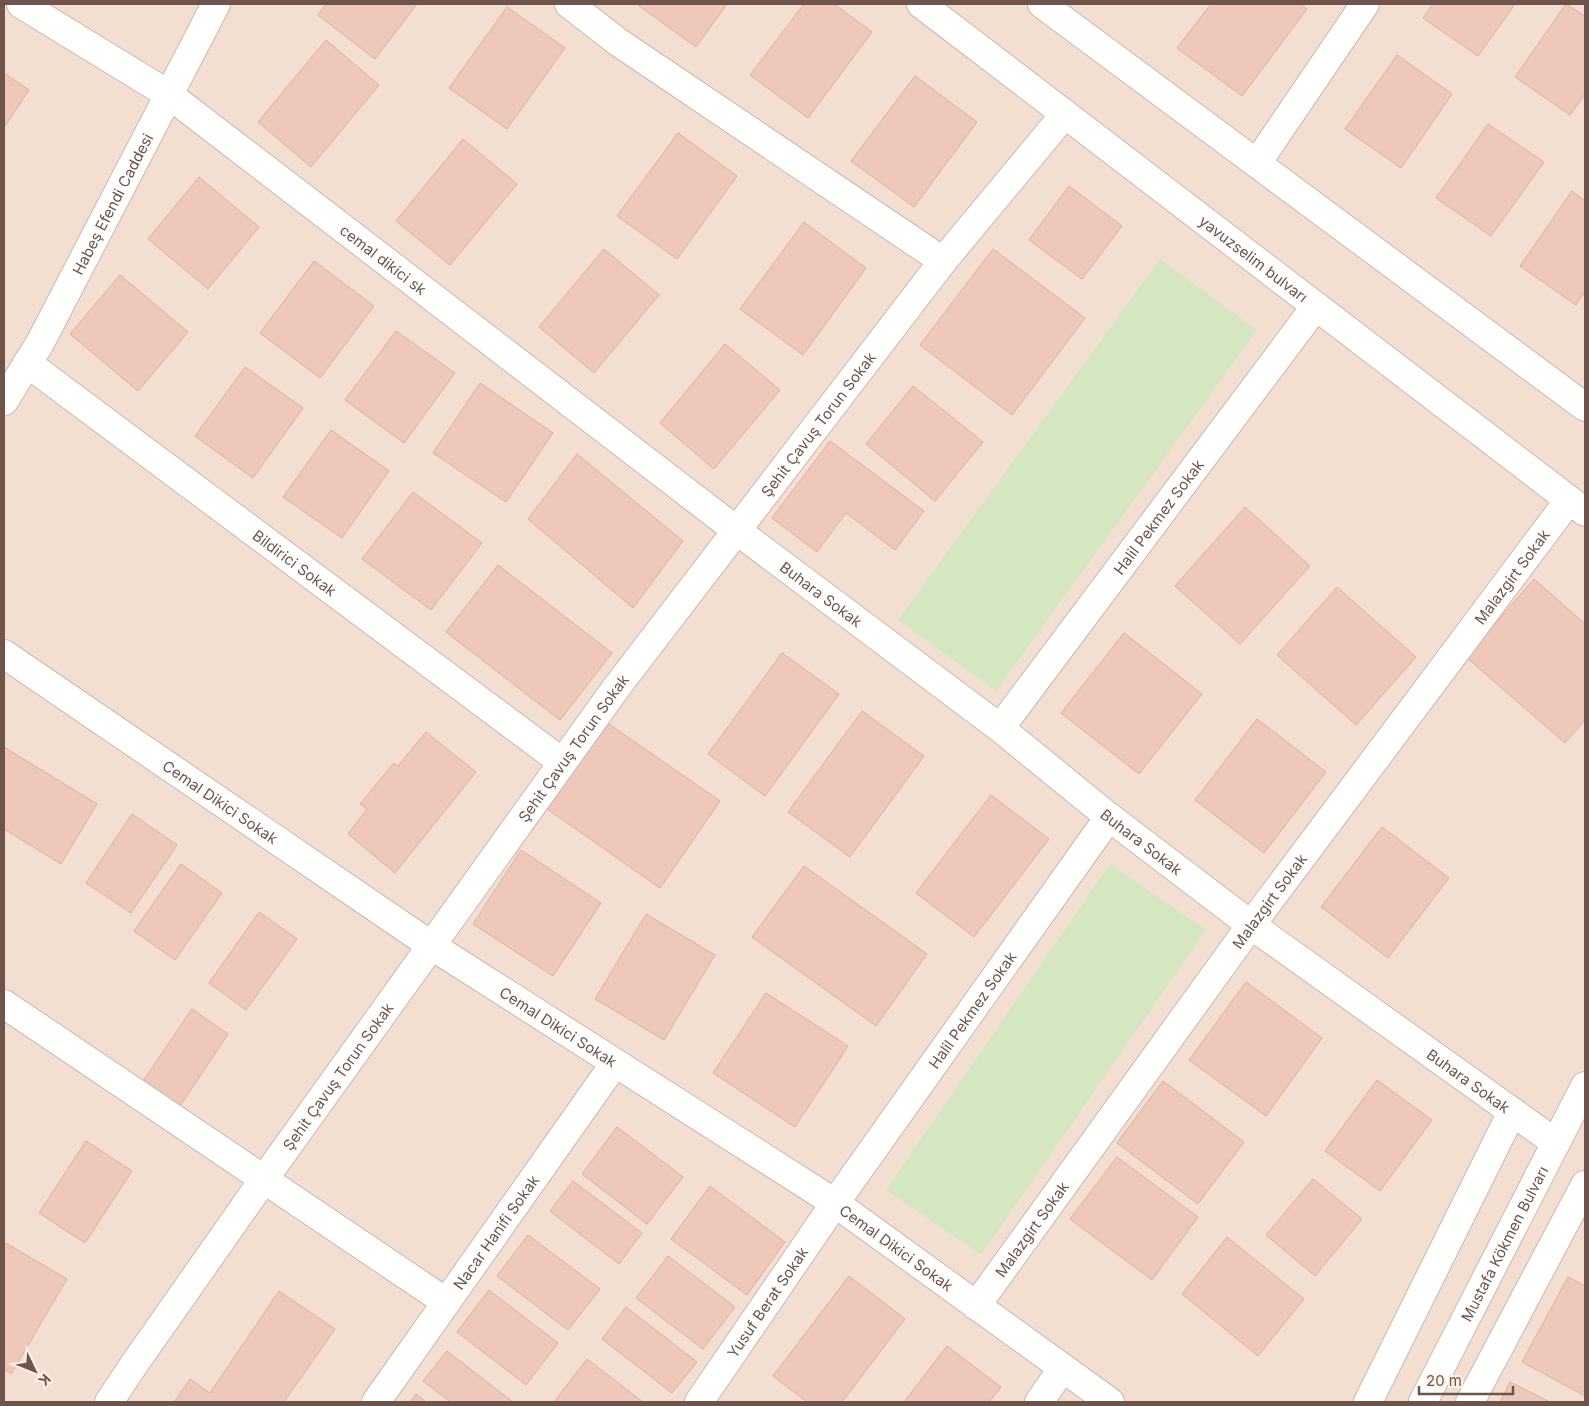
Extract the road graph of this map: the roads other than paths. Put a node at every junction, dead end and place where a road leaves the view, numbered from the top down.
1 (21, 4) edge
2 (216, 4) edge
3 (569, 4) edge
4 (922, 4) edge
5 (1042, 4) edge
6 (1365, 4) edge
7 (168, 94) junction
8 (1065, 114) junction
9 (1257, 163) junction
10 (944, 261) junction
11 (1316, 306) junction
12 (27, 363) junction
13 (4, 401) edge
14 (1585, 407) edge
15 (1577, 506) edge
16 (736, 530) junction
17 (4, 654) edge
18 (1000, 728) junction
19 (562, 762) junction
20 (1109, 817) junction
21 (1251, 925) junction
22 (432, 946) junction
23 (4, 1004) edge
24 (615, 1063) junction
25 (1585, 1086) edge
26 (1512, 1112) junction
27 (1556, 1143) junction
28 (264, 1179) junction
29 (1585, 1185) edge
30 (835, 1203) junction
31 (446, 1302) junction
32 (976, 1306) junction
33 (1062, 1370) junction
34 (110, 1402) edge
35 (376, 1402) edge
36 (699, 1402) edge
37 (1039, 1402) edge
38 (1110, 1402) edge
39 (1368, 1402) edge
40 (1423, 1402) edge
41 (1470, 1402) edge

1 - 7 street, cemal dikici sk
2 - 7 street, Habeş Efendi Caddesi
3 - 10 street
4 - 8 street, yavuzselim bulvarı
5 - 9 street
6 - 9 street
7 - 12 street, Habeş Efendi Caddesi
7 - 16 street, cemal dikici sk
8 - 10 street, Şehit Çavuş Torun Sokak
8 - 11 street, yavuzselim bulvarı
9 - 14 street
10 - 16 street, Şehit Çavuş Torun Sokak
11 - 15 street, yavuzselim bulvarı
11 - 18 street, Halil Pekmez Sokak
12 - 13 street, Habeş Efendi Caddesi
12 - 19 street, Bildirici Sokak
15 - 21 street, Malazgirt Sokak
16 - 18 street, Buhara Sokak
16 - 19 street, Şehit Çavuş Torun Sokak
17 - 22 street, Cemal Dikici Sokak
18 - 20 street, Buhara Sokak
19 - 22 street, Şehit Çavuş Torun Sokak
20 - 21 street, Buhara Sokak
20 - 30 street, Halil Pekmez Sokak
21 - 26 street, Buhara Sokak
21 - 32 street, Malazgirt Sokak
22 - 24 street, Cemal Dikici Sokak
22 - 28 street, Şehit Çavuş Torun Sokak
23 - 28 street
24 - 30 street, Cemal Dikici Sokak
24 - 31 street, Nacar Hanifi Sokak
25 - 27 street, Mustafa Kökmen Bulvarı
26 - 27 street, Buhara Sokak
26 - 39 street
27 - 40 street, Mustafa Kökmen Bulvarı
28 - 31 street
28 - 34 street, Şehit Çavuş Torun Sokak
29 - 41 street
30 - 32 street, Cemal Dikici Sokak
30 - 36 street, Yusuf Berat Sokak
31 - 35 street, Nacar Hanifi Sokak
32 - 33 street, Cemal Dikici Sokak
33 - 37 street
33 - 38 street, Cemal Dikici Sokak

